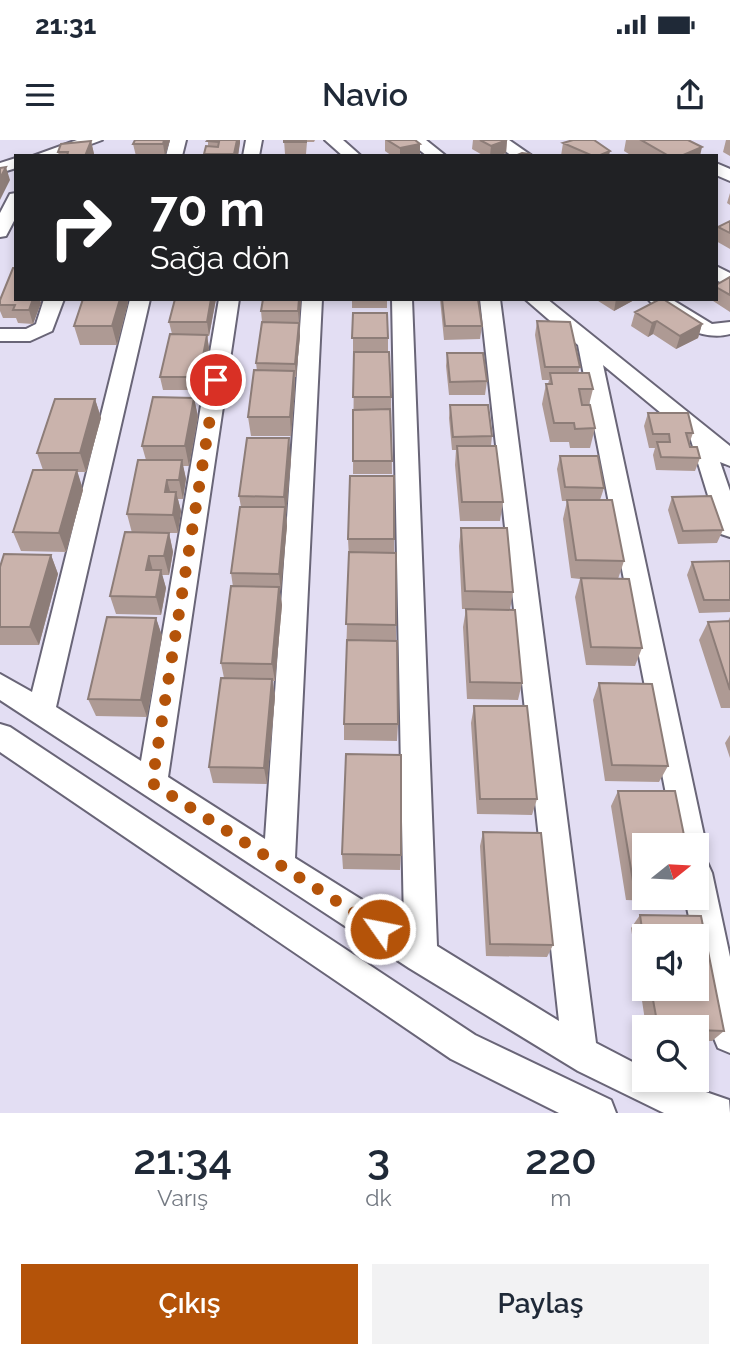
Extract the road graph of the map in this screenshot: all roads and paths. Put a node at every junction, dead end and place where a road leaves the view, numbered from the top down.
1 (94, 140) edge
2 (415, 140) edge
3 (498, 140) edge
4 (333, 146) edge
5 (48, 154) edge
6 (349, 154) edge
7 (435, 154) edge
8 (521, 154) edge
9 (14, 202) edge
10 (0, 232) edge
11 (53, 301) edge
12 (140, 301) edge
13 (229, 301) edge
14 (312, 301) edge
15 (402, 301) edge
16 (490, 301) edge
17 (537, 301) edge
18 (661, 301) edge
19 (730, 328) edge
20 (0, 335) edge
21 (587, 342) junction
22 (700, 434) junction
23 (730, 458) edge
24 (730, 528) edge
25 (0, 686) edge
26 (41, 712) junction
27 (0, 736) edge
28 (152, 783) junction
29 (689, 833) edge
30 (279, 864) junction
31 (704, 910) edge
32 (421, 956) junction
33 (730, 1036) edge
34 (580, 1052) junction
35 (598, 1113) edge
36 (716, 1113) edge

1 - 5 street
2 - 7 street
3 - 8 street
4 - 6 street
9 - 10 street
11 - 20 street
12 - 26 street
13 - 28 street
14 - 30 street
15 - 32 street
16 - 34 street
17 - 21 street
18 - 19 street
21 - 22 street
21 - 29 street
22 - 23 street
22 - 24 street
25 - 26 street
26 - 28 street
27 - 35 street
28 - 30 street
30 - 32 street
31 - 33 street
32 - 34 street
34 - 36 street

